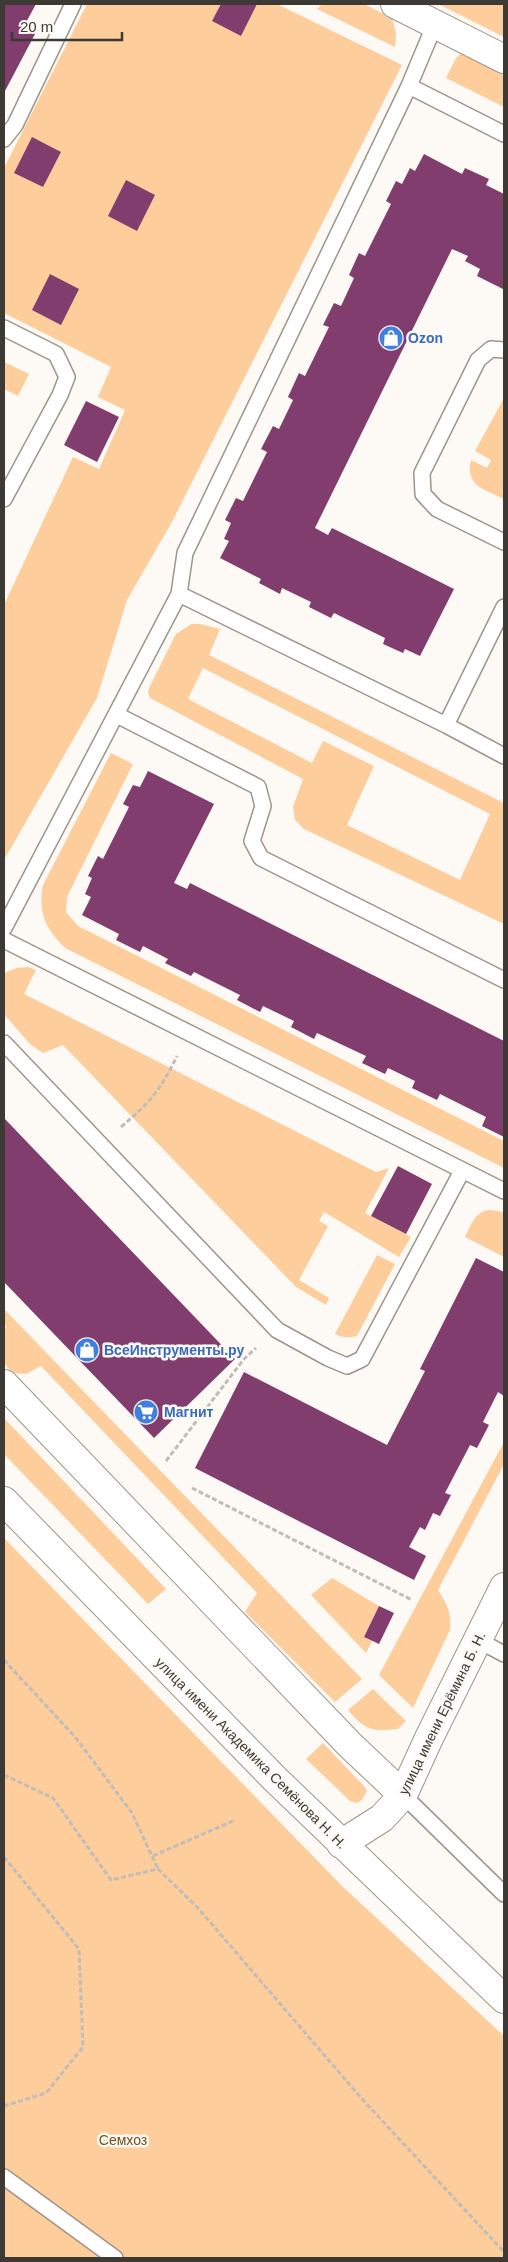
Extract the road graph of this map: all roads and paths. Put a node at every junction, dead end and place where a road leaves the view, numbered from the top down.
1 (73, 4) edge
2 (395, 4) edge
3 (435, 24) junction
4 (504, 59) edge
5 (409, 86) junction
6 (504, 134) edge
7 (4, 139) edge
8 (4, 328) edge
9 (504, 350) edge
10 (4, 499) edge
11 (504, 542) edge
12 (179, 594) junction
13 (504, 608) edge
14 (117, 714) junction
15 (446, 725) junction
16 (504, 756) edge
17 (4, 928) edge
18 (4, 940) edge
19 (504, 980) edge
20 (188, 1033) junction
21 (4, 1043) edge
22 (133, 1117) dead end
23 (462, 1171) junction
24 (504, 1191) edge
25 (277, 1330) junction
26 (4, 1384) edge
27 (166, 1461) dead end
28 (192, 1488) dead end
29 (4, 1501) edge
30 (504, 1588) edge
31 (412, 1600) dead end
32 (478, 1640) junction
33 (504, 1654) edge
34 (4, 1660) edge
35 (4, 1775) edge
36 (403, 1795) junction
37 (233, 1822) dead end
38 (341, 1844) junction
39 (153, 1856) junction
40 (4, 1857) edge
41 (158, 1869) junction
42 (504, 1894) edge
43 (504, 1999) edge
44 (4, 2106) edge
45 (4, 2177) edge
46 (504, 2252) edge
47 (115, 2258) edge

1 - 7 lane
2 - 3 street
3 - 4 street
3 - 5 lane
5 - 6 lane
5 - 12 lane
8 - 10 lane
9 - 11 lane
12 - 14 lane
12 - 15 lane
13 - 15 lane
14 - 17 lane
14 - 19 lane
15 - 16 lane
18 - 20 lane
20 - 22 path
20 - 23 lane
21 - 25 lane
23 - 24 lane
23 - 25 lane
25 - 27 path
26 - 36 street
28 - 31 path
29 - 38 street, улица имени Академика Семёнова Н. Н.
30 - 32 street, улица имени Ерёмина Б. Н.
32 - 33 lane
32 - 36 street, улица имени Ерёмина Б. Н.
34 - 39 path
35 - 41 path
36 - 38 street, улица имени Ерёмина Б. Н.
36 - 42 lane
37 - 39 path
38 - 43 street, улица имени Академика Семёнова Н. Н.
39 - 41 path
40 - 44 path
41 - 46 path
45 - 47 lane

